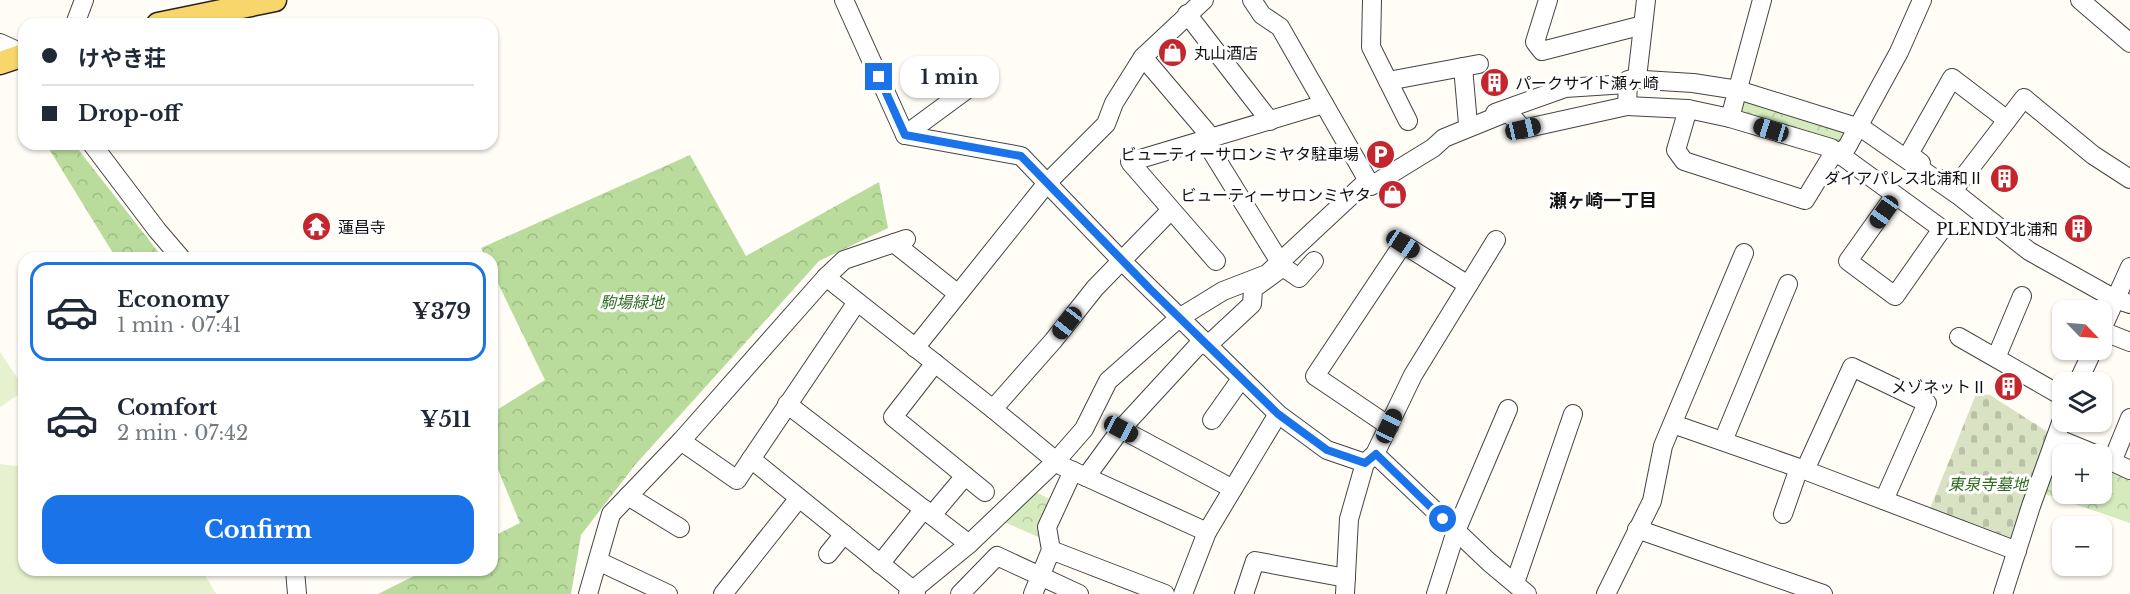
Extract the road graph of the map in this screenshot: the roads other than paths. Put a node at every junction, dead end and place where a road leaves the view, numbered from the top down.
1 (84, 0) edge
2 (275, 0) edge
3 (844, 0) edge
4 (1204, 0) edge
5 (1252, 0) edge
6 (1372, 0) edge
7 (1548, 0) edge
8 (1646, 0) edge
9 (1762, 0) edge
10 (1922, 0) edge
11 (2080, 0) edge
12 (1187, 14) junction
13 (77, 18) edge
14 (187, 18) edge
15 (1643, 25) junction
16 (0, 43) edge
17 (2130, 43) edge
18 (18, 52) edge
19 (18, 57) edge
20 (1143, 57) junction
21 (0, 63) edge
22 (1388, 81) junction
23 (1632, 81) junction
24 (973, 85) dead end
25 (1738, 90) junction
26 (1324, 104) junction
27 (1627, 106) junction
28 (1688, 109) junction
29 (1730, 118) junction
30 (1270, 120) junction
31 (2007, 120) junction
32 (1408, 121) dead end
33 (1468, 124) junction
34 (1858, 127) junction
35 (905, 135) junction
36 (1208, 138) junction
37 (97, 150) edge
38 (1839, 153) junction
39 (2130, 179) edge
40 (1047, 183) junction
41 (1370, 183) junction
42 (1895, 195) junction
43 (1171, 210) junction
44 (1496, 240) dead end
45 (176, 252) edge
46 (1744, 253) dead end
47 (1121, 260) junction
48 (1216, 261) dead end
49 (1314, 261) dead end
50 (1281, 263) junction
51 (2130, 267) edge
52 (826, 277) junction
53 (1788, 284) dead end
54 (1468, 285) junction
55 (958, 294) junction
56 (2022, 296) dead end
57 (857, 302) junction
58 (2122, 302) edge
59 (2112, 316) edge
60 (1179, 318) junction
61 (2112, 334) edge
62 (1959, 337) dead end
63 (2130, 342) edge
64 (1204, 344) junction
65 (915, 348) junction
66 (1996, 358) junction
67 (935, 363) junction
68 (1242, 379) junction
69 (2052, 390) edge
70 (787, 404) junction
71 (993, 409) junction
72 (1508, 409) dead end
73 (1278, 414) junction
74 (1573, 414) dead end
75 (2130, 418) edge
76 (1212, 420) dead end
77 (1673, 424) junction
78 (1389, 426) junction
79 (1121, 429) junction
80 (2058, 432) edge
81 (2056, 438) junction
82 (681, 441) junction
83 (1723, 441) junction
84 (2070, 444) edge
85 (2112, 445) edge
86 (751, 459) junction
87 (1370, 459) junction
88 (1056, 461) junction
89 (2112, 462) edge
90 (1802, 469) junction
91 (2130, 470) edge
92 (1080, 474) junction
93 (965, 476) junction
94 (1233, 489) junction
95 (985, 492) dead end
96 (628, 496) junction
97 (799, 498) junction
98 (1884, 500) junction
99 (928, 512) junction
100 (1783, 514) dead end
101 (680, 528) dead end
102 (1637, 529) junction
103 (1456, 531) junction
104 (1207, 532) junction
105 (844, 534) junction
106 (969, 544) junction
107 (1051, 550) junction
108 (2017, 550) junction
109 (828, 554) dead end
110 (598, 561) junction
111 (880, 564) junction
112 (296, 576) edge
113 (1036, 586) edge
114 (1346, 586) edge
115 (1521, 589) edge
116 (912, 593) edge
117 (297, 594) edge
118 (588, 594) edge
119 (669, 594) edge
120 (723, 594) edge
121 (960, 594) edge
122 (1079, 594) edge
123 (1165, 594) edge
124 (1183, 594) edge
125 (1244, 594) edge
126 (1436, 594) edge
127 (1606, 594) edge
128 (1823, 594) edge
129 (2003, 594) edge

1 - 13 street
2 - 14 main road
3 - 35 street
4 - 12 street
5 - 26 street
6 - 22 street
7 - 15 street
8 - 15 street
9 - 25 street
10 - 34 street
11 - 17 street
12 - 20 street
12 - 30 street
15 - 23 street
16 - 18 street
19 - 21 main road
20 - 36 street
20 - 40 street
22 - 32 street
22 - 33 street
23 - 25 street
23 - 27 street
23 - 33 street
24 - 35 street
25 - 29 street
25 - 34 street
26 - 30 street
26 - 41 street
27 - 28 street
27 - 41 street
28 - 29 street
28 - 38 street
29 - 38 street
30 - 36 street
31 - 31 street
31 - 39 street
33 - 41 street
34 - 38 street
34 - 58 street
35 - 40 street
36 - 43 street
36 - 50 street
37 - 45 street
38 - 42 street
40 - 47 street
40 - 55 street
41 - 50 street
42 - 42 street
43 - 47 street
43 - 48 street
44 - 54 street
46 - 77 street
47 - 60 street
47 - 71 street
49 - 50 street
50 - 60 street
50 - 64 street
51 - 58 street
52 - 55 street
52 - 57 street
52 - 82 street
53 - 83 street
54 - 78 street
54 - 78 street
55 - 65 street
56 - 66 street
57 - 65 street
57 - 70 street
58 - 59 street
60 - 64 street
60 - 88 street
61 - 63 street
62 - 66 street
64 - 68 street
64 - 79 street
65 - 67 street
66 - 69 street
67 - 71 street
67 - 93 street
68 - 73 street
68 - 76 street
70 - 86 street
70 - 99 street
71 - 88 street
72 - 103 street
73 - 87 street
73 - 94 street
74 - 115 street
75 - 85 street
77 - 83 street
77 - 102 street
78 - 87 street
79 - 92 street
79 - 94 street
80 - 81 street
81 - 84 street
81 - 108 street
82 - 86 street
82 - 96 street
83 - 90 street
86 - 97 street
87 - 103 street
87 - 114 street
88 - 92 street
88 - 106 street
89 - 91 street
90 - 98 street
90 - 98 street
90 - 100 street
92 - 104 street
92 - 107 street
93 - 95 street
93 - 99 street
94 - 104 street
96 - 101 street
96 - 110 street
97 - 105 street
97 - 120 street
98 - 108 street
99 - 106 street
99 - 111 street
102 - 127 street
102 - 128 street
103 - 115 street
103 - 126 street
104 - 124 street
105 - 109 street
105 - 111 street
106 - 116 street
107 - 113 street
107 - 123 street
108 - 129 street
110 - 118 street
110 - 119 street
111 - 116 street
112 - 117 street
113 - 121 street
113 - 122 street
114 - 125 street

